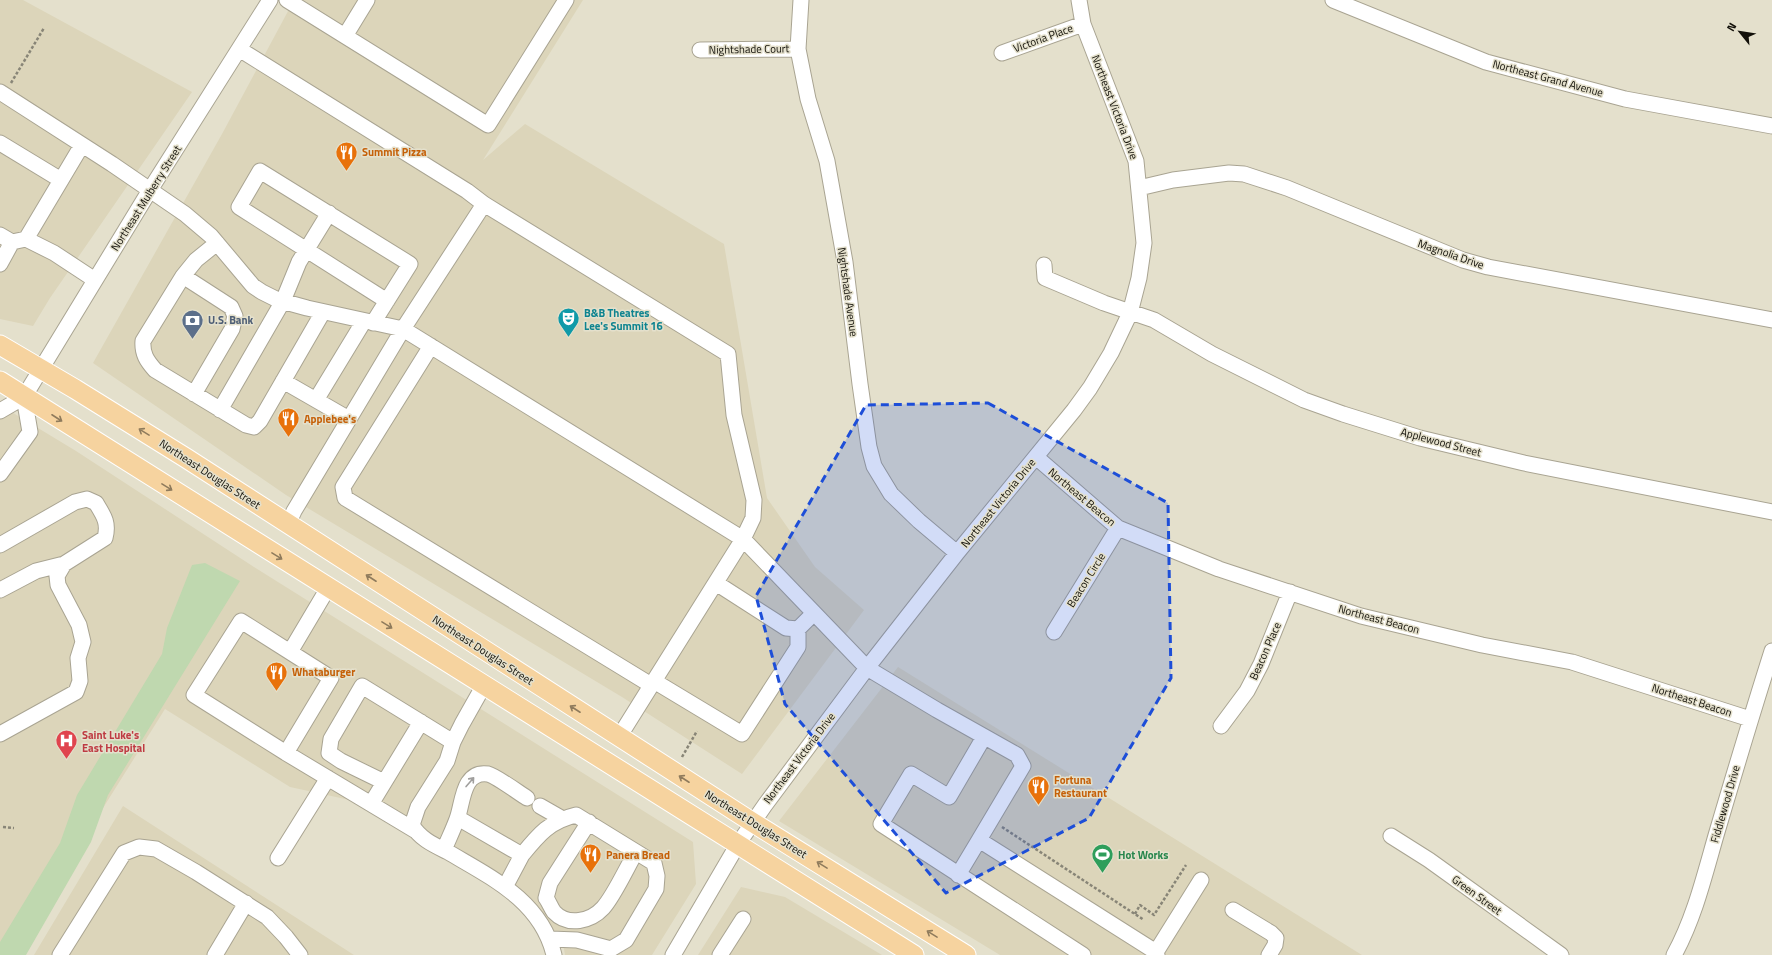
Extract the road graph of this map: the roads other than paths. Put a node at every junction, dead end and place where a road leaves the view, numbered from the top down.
1 (270, 0) edge
2 (287, 0) edge
3 (367, 0) edge
4 (566, 0) edge
5 (801, 0) edge
6 (1079, 0) edge
7 (1333, 0) edge
8 (1083, 24) junction
9 (345, 36) junction
10 (239, 49) junction
11 (798, 49) junction
12 (700, 50) dead end
13 (1002, 53) dead end
14 (4, 91) edge
15 (1772, 126) edge
16 (0, 143) edge
17 (82, 145) junction
18 (61, 180) junction
19 (1139, 188) junction
20 (150, 190) junction
21 (484, 204) junction
22 (329, 213) junction
23 (13, 239) edge
24 (217, 243) junction
25 (306, 250) junction
26 (0, 264) edge
27 (1044, 265) dead end
28 (183, 276) junction
29 (95, 280) junction
30 (283, 301) junction
31 (387, 301) junction
32 (323, 312) junction
33 (1130, 313) junction
34 (1772, 320) edge
35 (368, 322) junction
36 (403, 329) junction
37 (0, 345) edge
38 (431, 346) junction
39 (41, 369) junction
40 (0, 381) edge
41 (283, 381) junction
42 (194, 394) junction
43 (24, 397) junction
44 (316, 400) junction
45 (220, 410) junction
46 (0, 411) edge
47 (349, 419) junction
48 (1036, 457) junction
49 (0, 474) edge
50 (1772, 512) edge
51 (288, 524) junction
52 (1118, 528) junction
53 (743, 539) junction
54 (0, 545) edge
55 (957, 553) junction
56 (64, 564) junction
57 (716, 583) junction
58 (328, 588) junction
59 (0, 590) edge
60 (1290, 592) junction
61 (814, 613) junction
62 (798, 629) junction
63 (1054, 632) dead end
64 (1772, 651) edge
65 (290, 652) junction
66 (867, 668) junction
67 (652, 683) junction
68 (484, 685) junction
69 (1750, 719) junction
70 (421, 722) junction
71 (1221, 726) dead end
72 (0, 734) edge
73 (619, 737) junction
74 (984, 737) junction
75 (453, 742) junction
76 (286, 753) junction
77 (328, 778) junction
78 (384, 782) junction
79 (527, 798) dead end
80 (370, 804) junction
81 (540, 806) dead end
82 (458, 818) junction
83 (561, 818) junction
84 (589, 822) junction
85 (752, 822) junction
86 (416, 831) junction
87 (1391, 836) dead end
88 (979, 840) junction
89 (738, 844) junction
90 (444, 850) junction
91 (636, 852) junction
92 (522, 855) junction
93 (278, 858) dead end
94 (958, 875) junction
95 (1201, 880) dead end
96 (505, 887) junction
97 (246, 903) junction
98 (1233, 910) dead end
99 (743, 919) dead end
100 (550, 939) junction
101 (1148, 951) edge
102 (66, 953) edge
103 (673, 954) edge
104 (215, 955) edge
105 (300, 955) edge
106 (554, 955) edge
107 (720, 955) edge
108 (914, 955) edge
109 (966, 955) edge
110 (1083, 955) edge
111 (1269, 955) edge
112 (1561, 955) edge
113 (1674, 955) edge

1 - 10 street, Northeast Mulberry Street
2 - 9 street
3 - 9 street
4 - 9 street
5 - 11 street, Nightshade Avenue
6 - 8 street, Northeast Victoria Drive
7 - 15 street, Northeast Grand Avenue
8 - 13 street, Victoria Place
8 - 19 street, Northeast Victoria Drive
10 - 20 street, Northeast Mulberry Street
10 - 21 street
11 - 12 street, Nightshade Court
11 - 55 street, Nightshade Avenue
14 - 17 street
16 - 18 street
17 - 18 street
17 - 20 street
18 - 23 street
19 - 33 street, Northeast Victoria Drive
19 - 34 street, Magnolia Drive
20 - 24 street
20 - 29 street, Northeast Mulberry Street
21 - 36 street
21 - 53 street
22 - 25 street
22 - 25 street
22 - 31 street
23 - 26 street
23 - 29 street
24 - 28 street
24 - 30 street
25 - 30 street
25 - 31 street
27 - 33 street, Applewood Street
28 - 42 street
28 - 42 street
29 - 39 street, Northeast Mulberry Street
30 - 32 street
30 - 45 street
31 - 35 street
32 - 35 street
32 - 41 street
33 - 48 street, Northeast Victoria Drive
33 - 50 street, Applewood Street
35 - 36 street
35 - 44 street
36 - 38 street
36 - 47 street
37 - 39 main road, Northeast Douglas Street
38 - 53 street
38 - 67 street
39 - 43 street, Northeast Mulberry Street
51 -> 39 main road, Northeast Douglas Street
40 - 43 main road
41 - 44 street
41 - 45 street
42 - 45 street
43 - 46 street
43 - 49 street
43 -> 58 main road
44 - 47 street
47 - 51 street
48 - 52 street, Northeast Beacon
48 - 55 street, Northeast Victoria Drive
73 -> 51 main road, Northeast Douglas Street
52 - 60 street, Northeast Beacon
52 - 63 street, Beacon Circle
53 - 57 street
53 - 61 street
54 - 56 street
55 - 66 street, Northeast Victoria Drive
56 - 59 street
56 - 72 street
57 - 62 street
57 - 67 street
58 - 65 street
58 -> 68 main road
60 - 69 street, Northeast Beacon
60 - 71 street, Beacon Place
61 - 62 street
61 - 66 street
62 - 67 street
64 - 69 street, Fiddlewood Drive
65 - 76 street
65 - 76 street
66 - 74 street
66 - 85 street, Northeast Victoria Drive
67 - 73 street
68 - 75 street
68 - 89 main road
69 - 113 street, Fiddlewood Drive
70 - 75 street
70 - 78 street
70 - 78 street
85 -> 73 main road, Northeast Douglas Street
74 - 88 street
74 - 94 street
75 - 86 street
76 - 77 street
77 - 80 street
77 - 93 street
78 - 80 street
82 -> 79 street
80 - 86 street
81 - 83 street
82 - 90 street
82 - 92 street
83 - 84 street
83 - 92 street
84 - 91 street
84 - 91 street
85 - 89 street, Northeast Victoria Drive
109 -> 85 main road, Northeast Douglas Street
86 - 90 street
87 - 112 street, Green Street
88 - 94 street
88 - 101 street
89 - 103 street, Northeast Victoria Drive
89 - 108 main road
90 - 96 street
91 - 100 street
92 - 96 street
94 - 110 street
95 - 101 street
96 - 100 street
97 - 102 street
97 - 104 street
97 - 105 street
98 - 111 street
99 - 107 street
100 - 106 street

